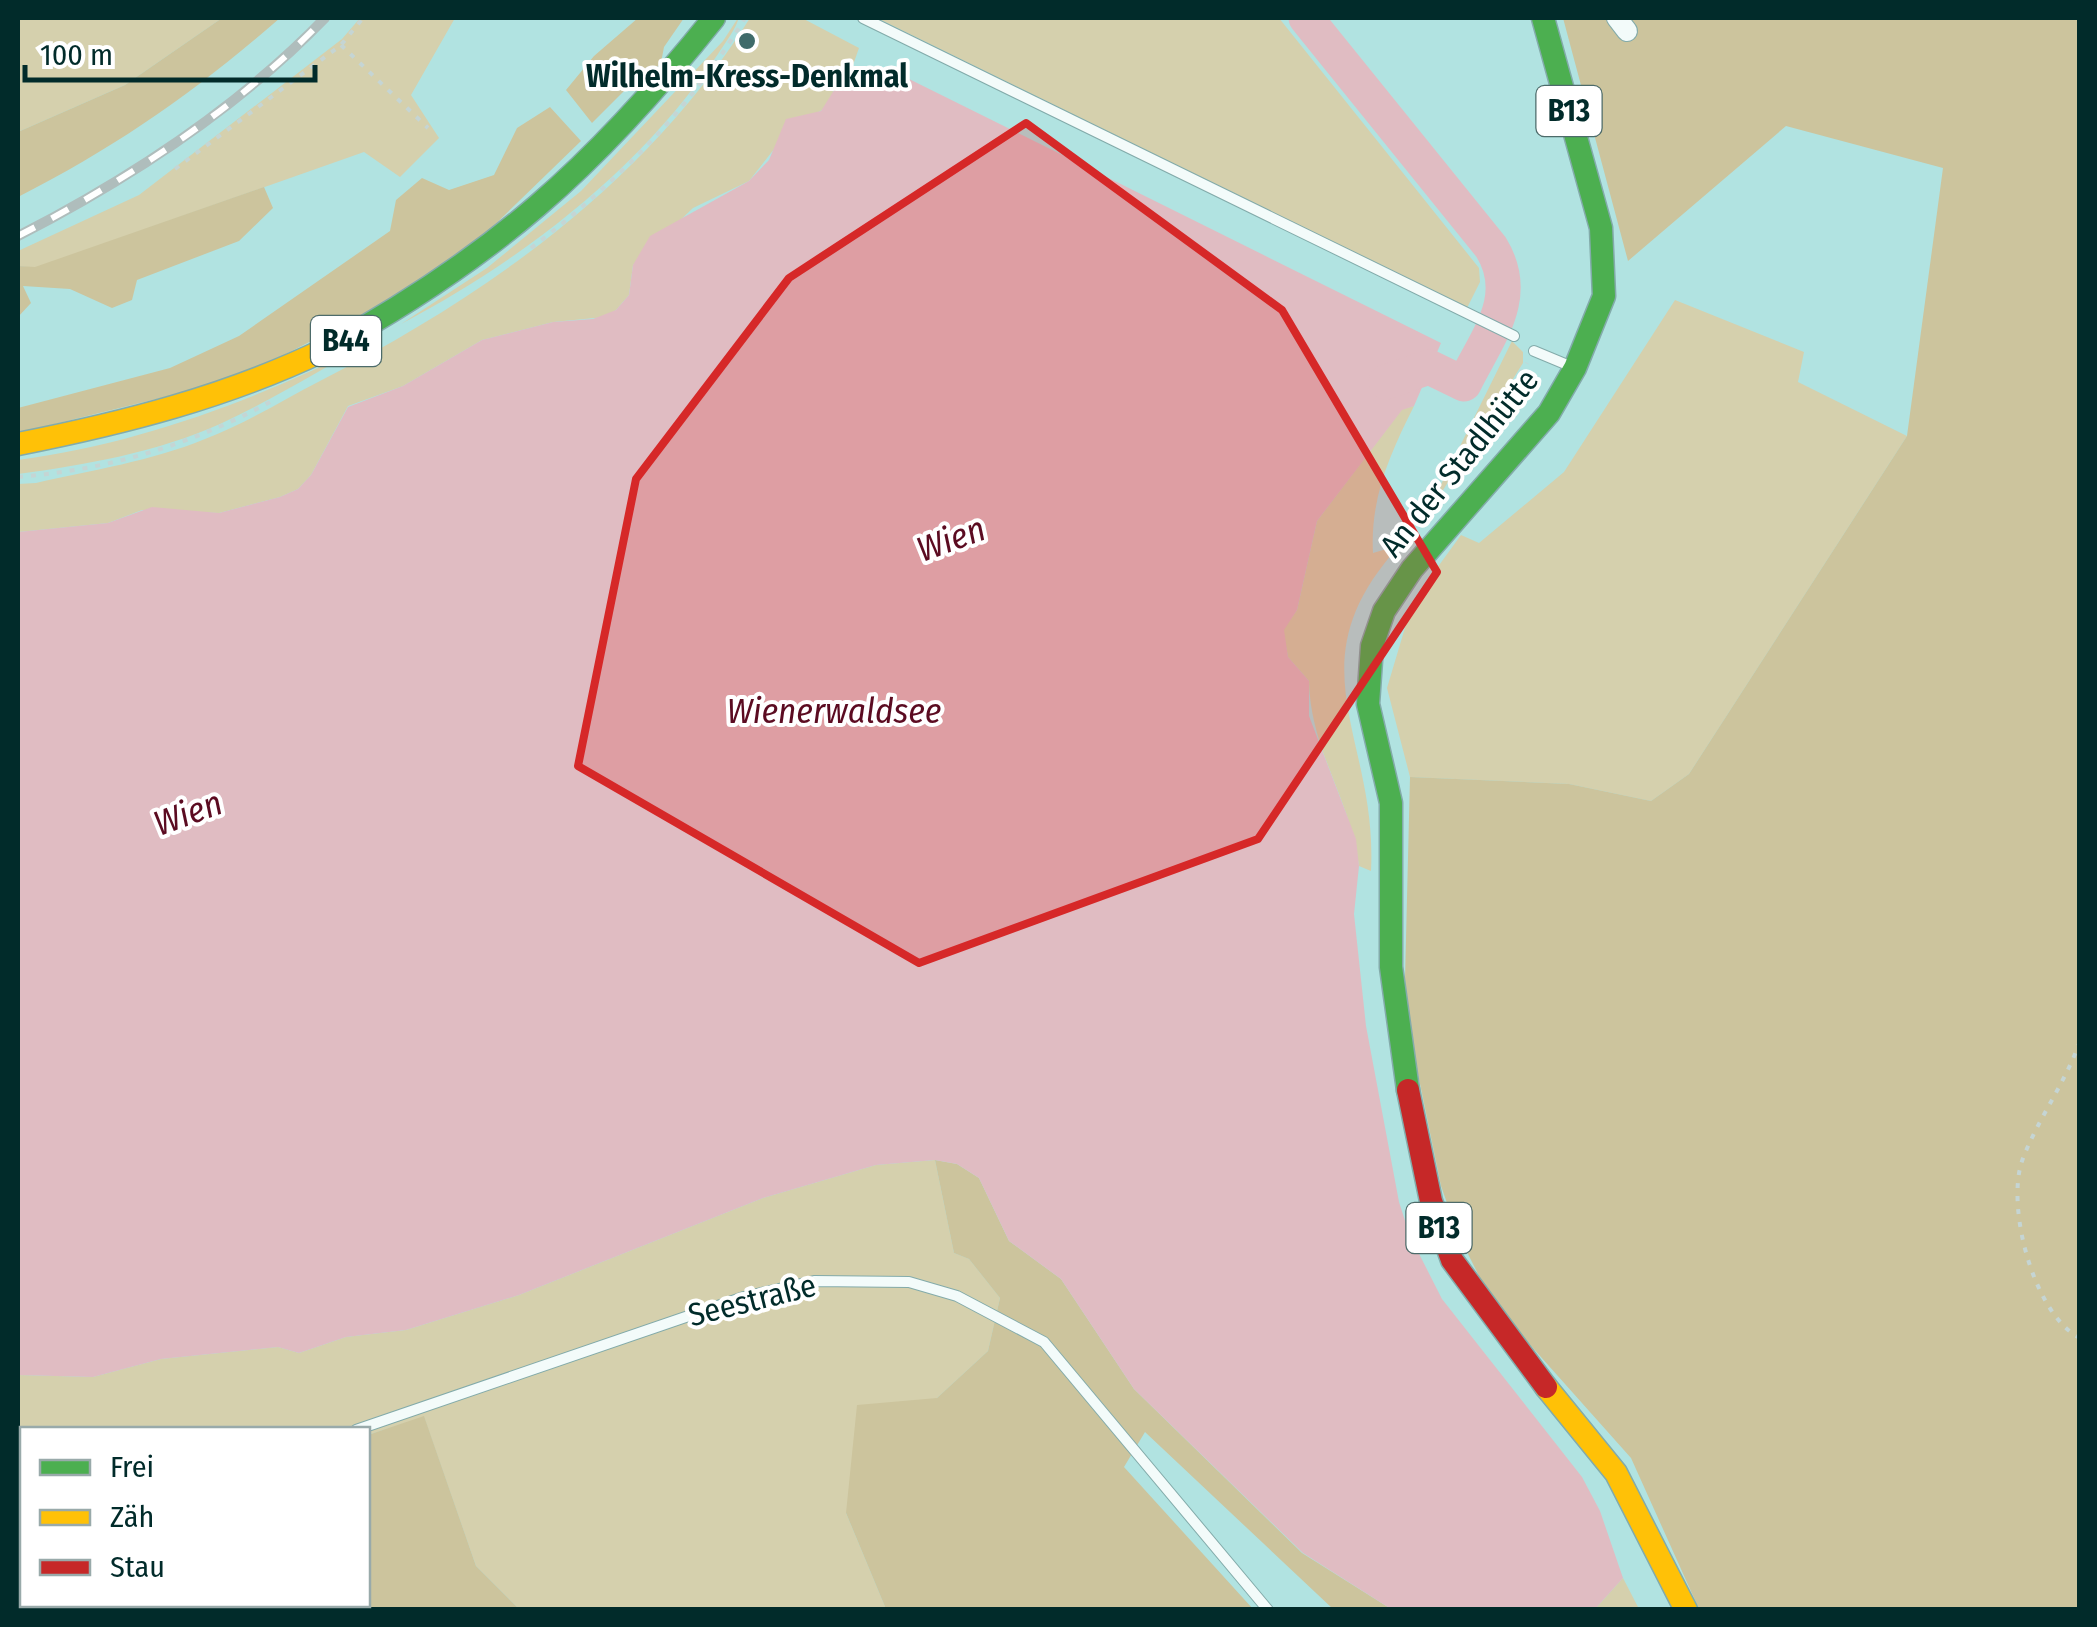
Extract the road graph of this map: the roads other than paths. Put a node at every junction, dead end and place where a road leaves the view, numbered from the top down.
1 (714, 18) edge
2 (863, 18) edge
3 (1543, 18) edge
4 (1514, 336) dead end
5 (1534, 351) road end
6 (1575, 368) junction
7 (18, 444) edge
8 (365, 1427) edge
9 (1268, 1610) edge
10 (1686, 1610) edge

1 - 7 main road, B44
2 - 4 lane
3 - 6 main road, An der Stadlhütte / B13
5 - 6 lane
6 - 10 main road, An der Stadlhütte / B13
8 - 9 lane, Seestraße

